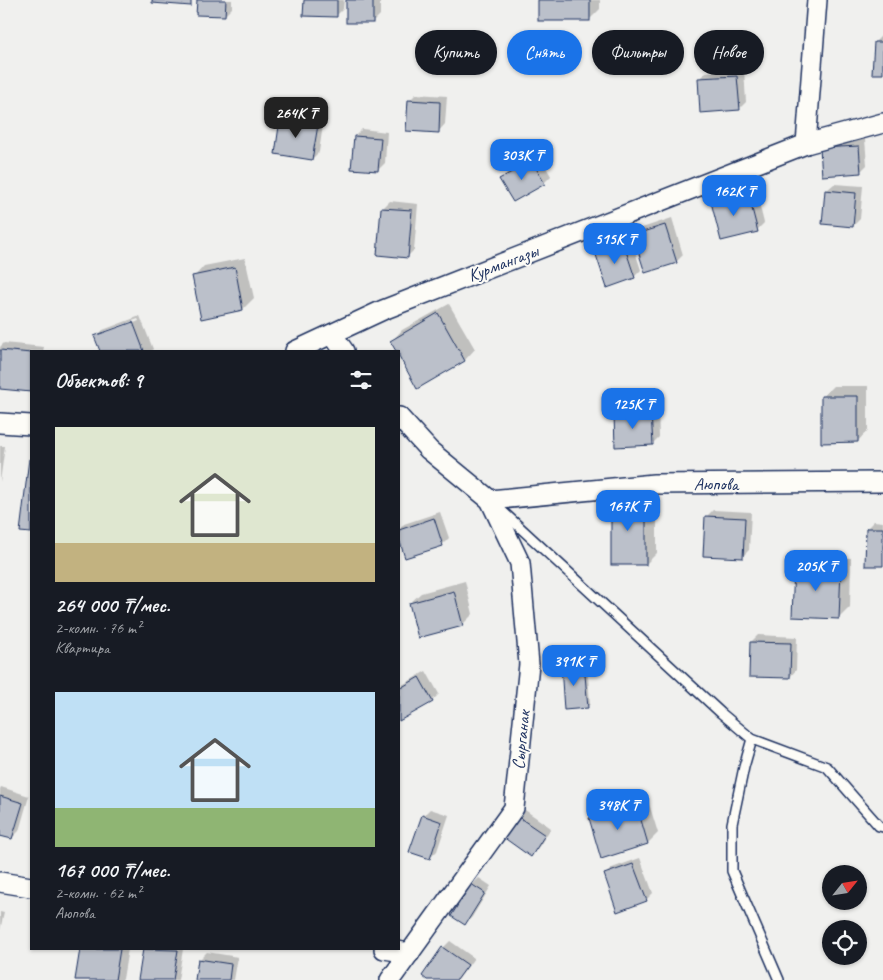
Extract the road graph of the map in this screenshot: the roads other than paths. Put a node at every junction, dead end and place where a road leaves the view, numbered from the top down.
1 (816, 0) edge
2 (883, 123) edge
3 (806, 144) junction
4 (332, 334) junction
5 (297, 350) edge
6 (343, 350) edge
7 (400, 418) edge
8 (0, 423) edge
9 (30, 426) edge
10 (883, 482) edge
11 (490, 500) junction
12 (752, 739) junction
13 (883, 828) edge
14 (0, 882) edge
15 (30, 887) edge
16 (390, 950) edge
17 (410, 953) junction
18 (390, 980) edge
19 (779, 980) edge

1 - 3 street
2 - 3 street, Курмангазы
3 - 4 street, Курмангазы
4 - 5 street, Курмангазы
4 - 6 street
7 - 11 street, Сырганак
8 - 9 street
10 - 11 street, Аюпова
11 - 12 lane
11 - 17 street, Сырганак
12 - 13 lane
12 - 19 lane
14 - 15 street
16 - 17 street
17 - 18 street, Сырганак

